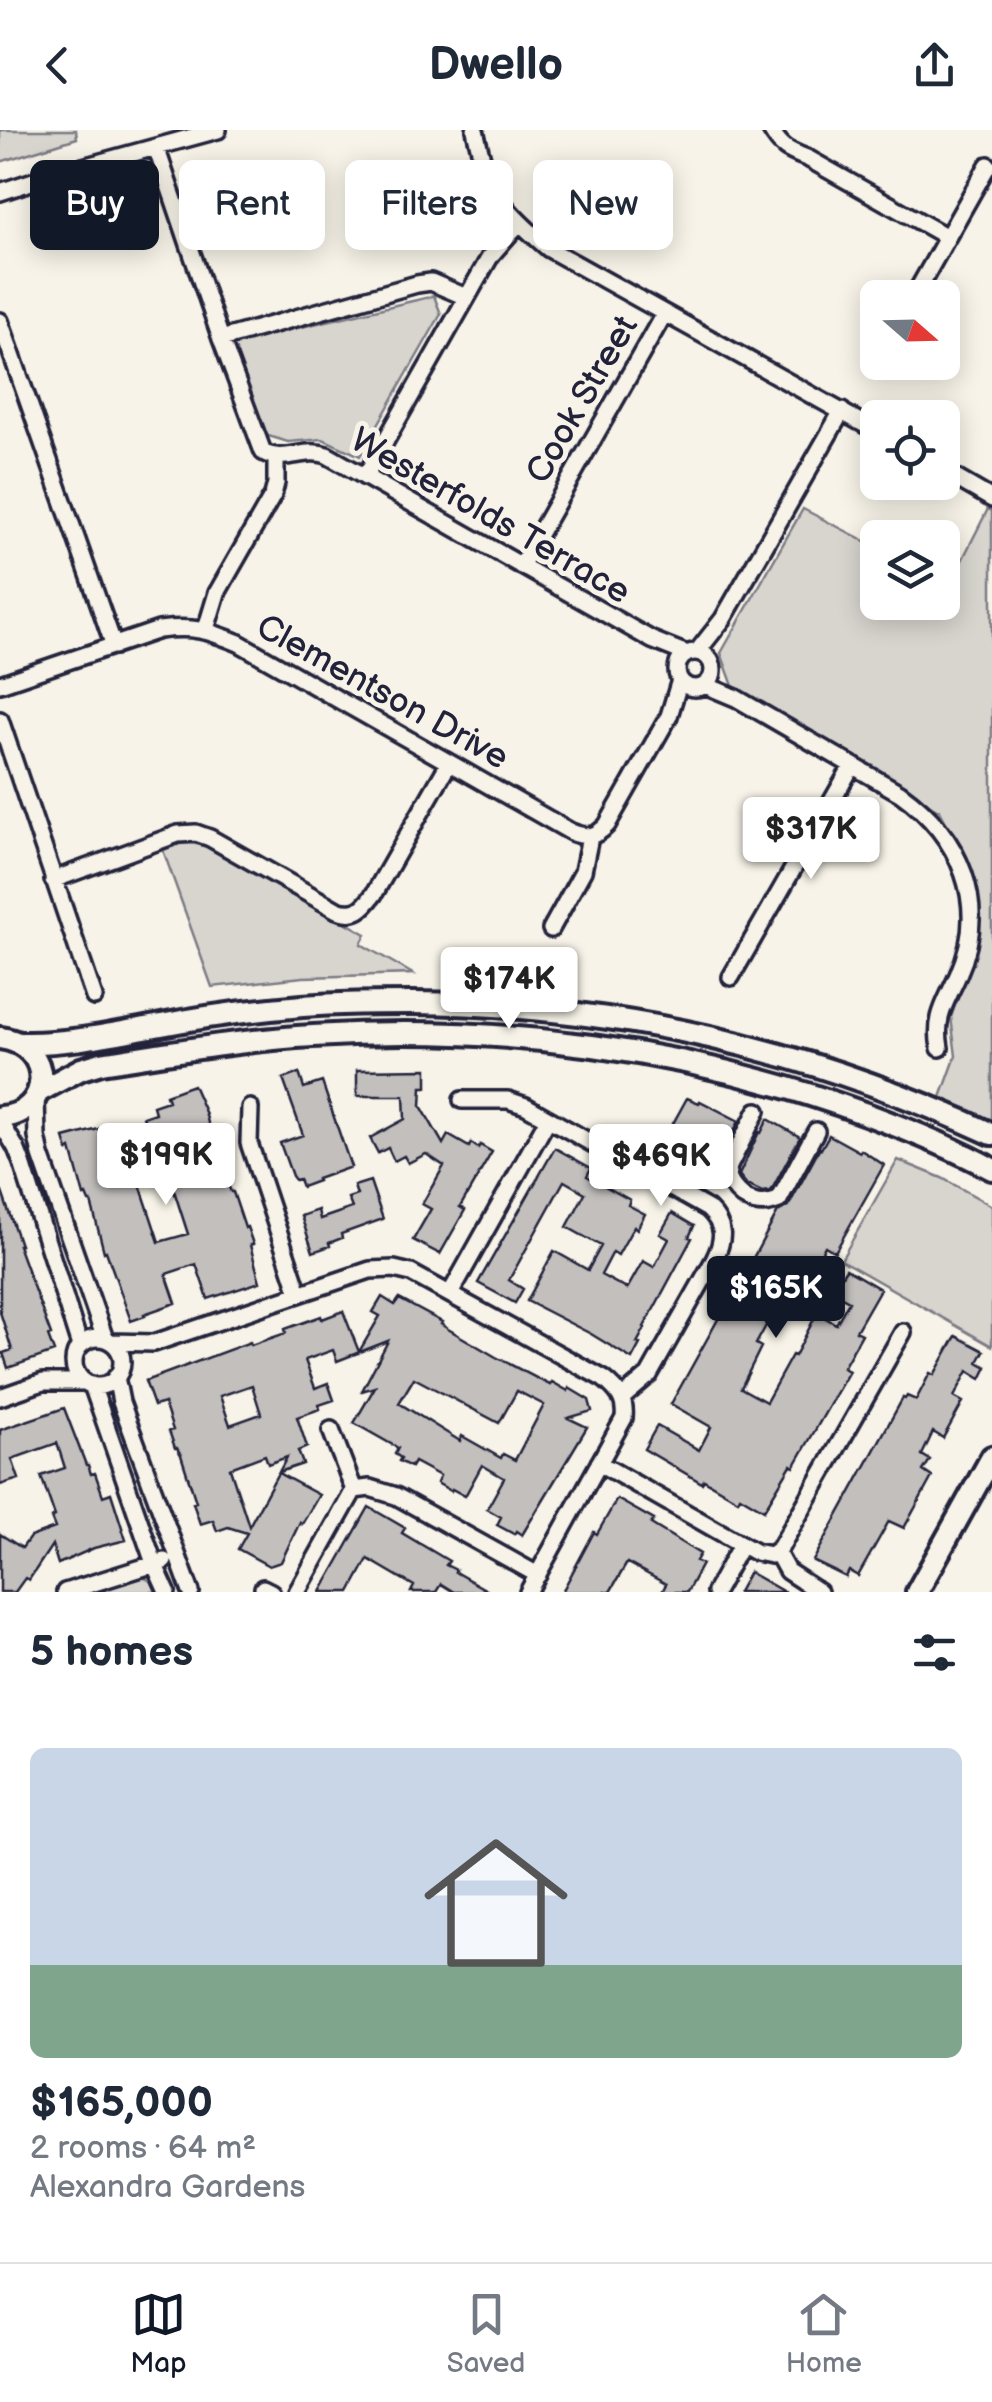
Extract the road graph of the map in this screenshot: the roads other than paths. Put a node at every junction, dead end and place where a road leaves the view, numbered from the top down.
1 (218, 130) edge
2 (476, 130) edge
3 (771, 130) edge
4 (782, 130) edge
5 (156, 148) junction
6 (808, 159) junction
7 (988, 165) dead end
8 (0, 192) edge
9 (520, 223) junction
10 (947, 237) junction
11 (924, 280) edge
12 (466, 298) junction
13 (664, 314) junction
14 (0, 321) edge
15 (221, 339) junction
16 (842, 412) junction
17 (860, 422) edge
18 (276, 458) junction
19 (365, 478) junction
20 (960, 480) edge
21 (992, 499) edge
22 (521, 566) junction
23 (206, 630) junction
24 (114, 646) junction
25 (695, 670) junction
26 (0, 684) edge
27 (0, 720) edge
28 (449, 763) junction
29 (852, 766) junction
30 (590, 836) junction
31 (53, 880) junction
32 (551, 929) dead end
33 (731, 976) dead end
34 (94, 997) dead end
35 (0, 1022) edge
36 (12, 1040) edge
37 (940, 1048) dead end
38 (37, 1094) junction
39 (462, 1100) dead end
40 (250, 1108) dead end
41 (757, 1111) dead end
42 (0, 1119) edge
43 (548, 1119) junction
44 (816, 1130) dead end
45 (992, 1134) edge
46 (992, 1168) edge
47 (742, 1198) junction
48 (718, 1218) junction
49 (299, 1293) junction
50 (450, 1294) junction
51 (902, 1332) dead end
52 (108, 1341) junction
53 (154, 1343) junction
54 (78, 1351) junction
55 (119, 1374) junction
56 (43, 1382) junction
57 (88, 1384) junction
58 (0, 1396) edge
59 (622, 1398) junction
60 (332, 1430) dead end
61 (992, 1457) edge
62 (599, 1463) junction
63 (992, 1466) edge
64 (978, 1485) junction
65 (354, 1490) junction
66 (741, 1544) junction
67 (776, 1551) junction
68 (178, 1558) junction
69 (154, 1563) junction
70 (538, 1575) junction
71 (66, 1592) edge
72 (167, 1592) edge
73 (191, 1592) edge
74 (297, 1592) edge
75 (528, 1592) edge
76 (715, 1592) edge
77 (819, 1592) edge
78 (917, 1592) edge

1 - 5 street
2 - 9 street
3 - 6 street
4 - 6 street
5 - 8 street
5 - 15 street
6 - 10 street
7 - 10 street
9 - 12 street
9 - 13 street
10 - 11 street
12 - 15 street
12 - 19 street
13 - 16 street
13 - 22 street, Cook Street
14 - 24 street
15 - 18 street
16 - 17 street
16 - 25 street
18 - 19 street, Westerfolds Terrace
18 - 23 street
19 - 22 street, Westerfolds Terrace
20 - 21 street
22 - 25 street, Westerfolds Terrace
23 - 24 street, Clementson Drive
23 - 28 street, Clementson Drive
24 - 26 street, Clementson Drive
25 - 29 street, Westerfolds Terrace
25 - 30 street
27 - 31 street
28 - 30 street, Clementson Drive
28 - 31 street
29 - 33 street
29 - 37 street, Westerfolds Terrace
30 - 32 street
31 - 34 street
35 - 36 street
36 - 38 main road
36 - 45 main road
38 - 42 main road
38 - 46 main road
38 - 52 street
39 - 43 street
40 - 49 street
41 - 47 street
42 - 54 street
43 - 48 street
43 - 50 street
44 - 47 street
47 - 48 street
48 - 59 street
49 - 50 street
49 - 53 street
50 - 59 street
51 - 67 street
52 - 53 street
52 - 54 street
52 - 55 street
53 - 55 street
54 - 56 street
54 - 57 street
55 - 57 street
55 - 68 street
56 - 57 street
56 - 58 street
57 - 69 street
59 - 62 street
60 - 65 street
61 - 64 main road
62 - 66 street
62 - 70 street
63 - 64 main road
64 - 78 main road
65 - 70 street
65 - 74 street
66 - 67 street
66 - 76 street
67 - 77 street
68 - 69 street
68 - 73 street
69 - 71 street
69 - 72 street
70 - 75 street

